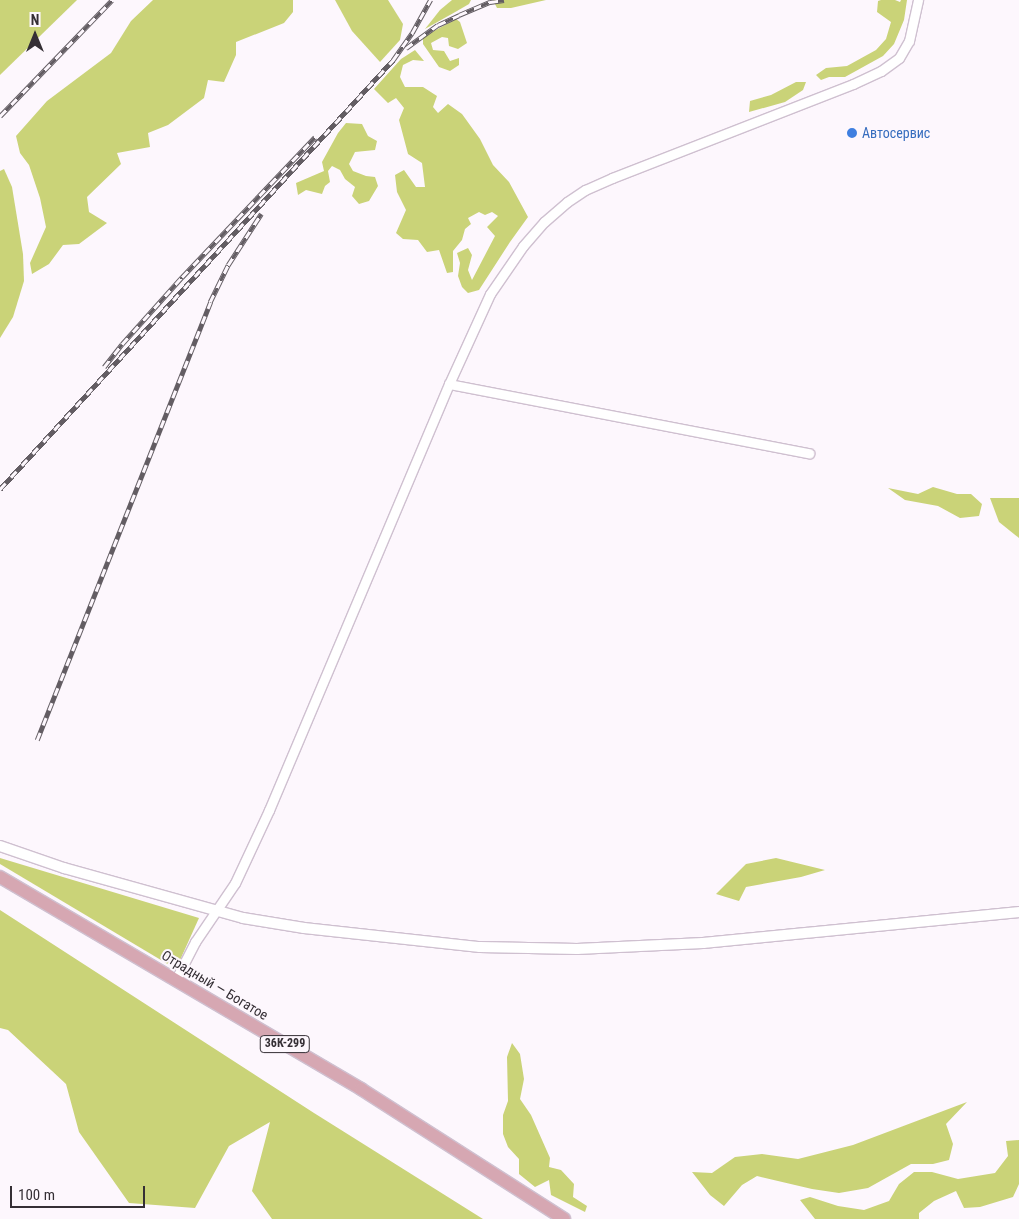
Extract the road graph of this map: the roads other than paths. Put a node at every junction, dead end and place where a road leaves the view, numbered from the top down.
1 (918, 0) edge
2 (449, 384) junction
3 (809, 453) dead end
4 (0, 846) edge
5 (0, 877) edge
6 (216, 911) junction
7 (1019, 912) edge
8 (176, 980) junction
9 (564, 1219) edge

1 - 2 street
2 - 3 street
2 - 6 street
4 - 6 street
5 - 8 main road, Отрадный — Богатое / 36К-299
6 - 7 street
6 - 8 street
8 - 9 main road, Отрадный — Богатое / 36К-299

